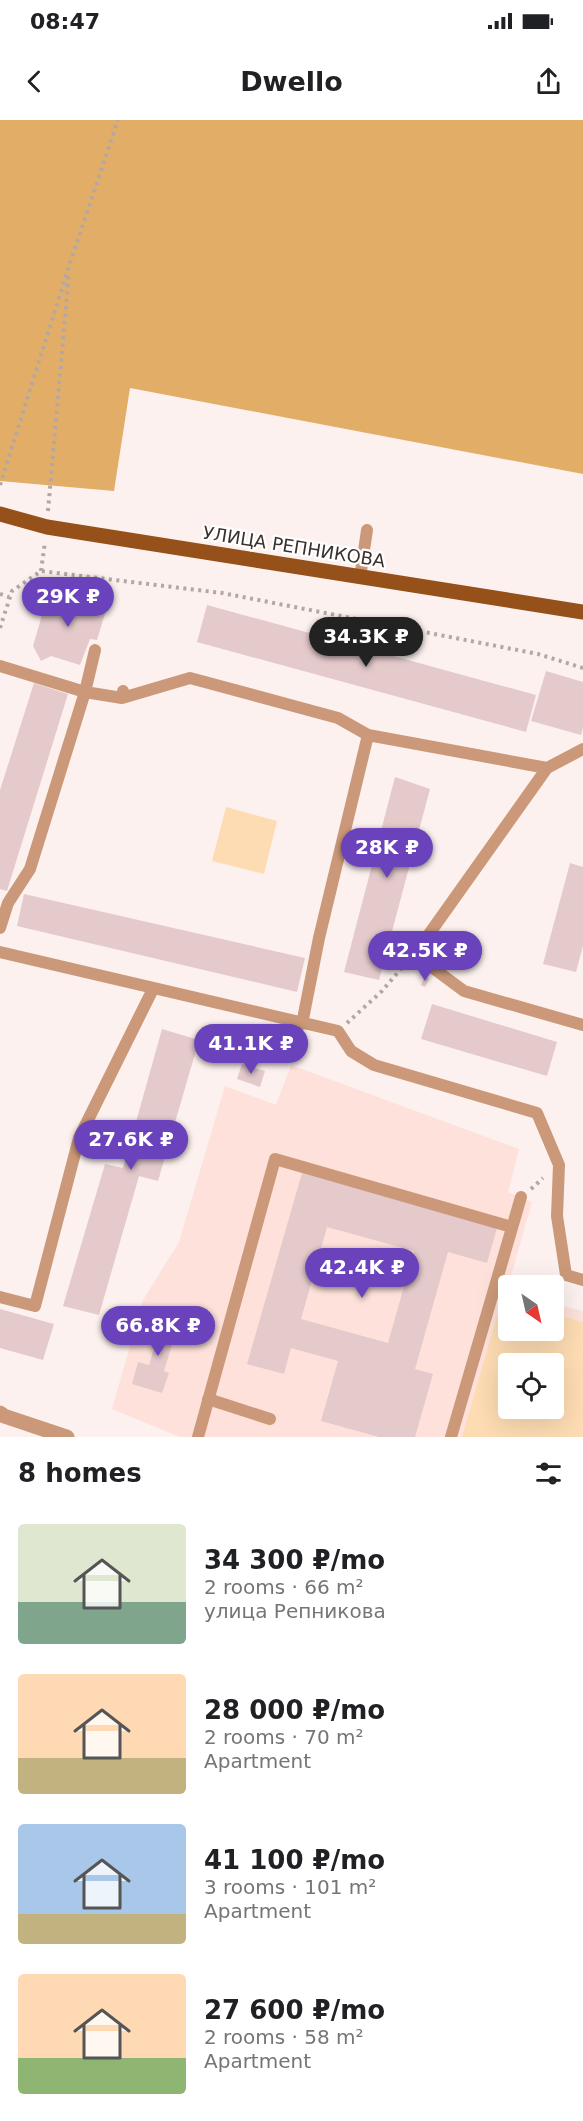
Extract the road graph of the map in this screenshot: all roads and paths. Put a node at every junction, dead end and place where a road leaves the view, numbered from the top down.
1 (118, 120) edge
2 (70, 263) junction
3 (0, 485) edge
4 (0, 513) edge
5 (47, 527) junction
6 (367, 530) dead end
7 (41, 571) junction
8 (360, 578) junction
9 (0, 594) edge
10 (9, 597) junction
11 (583, 612) edge
12 (0, 628) edge
13 (95, 650) dead end
14 (0, 666) edge
15 (583, 668) edge
16 (85, 692) junction
17 (368, 735) junction
18 (583, 749) edge
19 (547, 768) junction
20 (0, 928) edge
21 (422, 944) junction
22 (0, 952) edge
23 (153, 989) junction
24 (302, 1024) junction
25 (583, 1025) edge
26 (338, 1031) junction
27 (559, 1165) junction
28 (521, 1197) joint
29 (512, 1227) junction
30 (583, 1280) edge
31 (0, 1298) edge
32 (208, 1399) junction
33 (1, 1419) edge
34 (270, 1419) dead end
35 (67, 1437) edge
36 (198, 1437) edge
37 (451, 1437) edge

1 - 2 path
2 - 3 path
2 - 5 path
4 - 5 main road, УЛИЦА РЕПНИКОВА
5 - 7 path
5 - 8 main road, УЛИЦА РЕПНИКОВА
6 - 8 lane
7 - 10 path
7 - 15 path
8 - 11 main road, УЛИЦА РЕПНИКОВА
9 - 10 path
10 - 12 path
13 - 16 lane
14 - 16 lane
16 - 17 lane
16 - 20 lane
17 - 19 lane
17 - 24 lane
18 - 19 lane
19 - 21 lane
21 - 25 lane
21 - 26 path
22 - 23 lane
23 - 24 lane
23 - 31 lane
24 - 26 lane
26 - 27 lane
27 - 28 path
27 - 30 lane
28 - 29 lane
29 - 32 lane
29 - 37 lane
32 - 34 lane
32 - 36 lane
33 - 35 street

